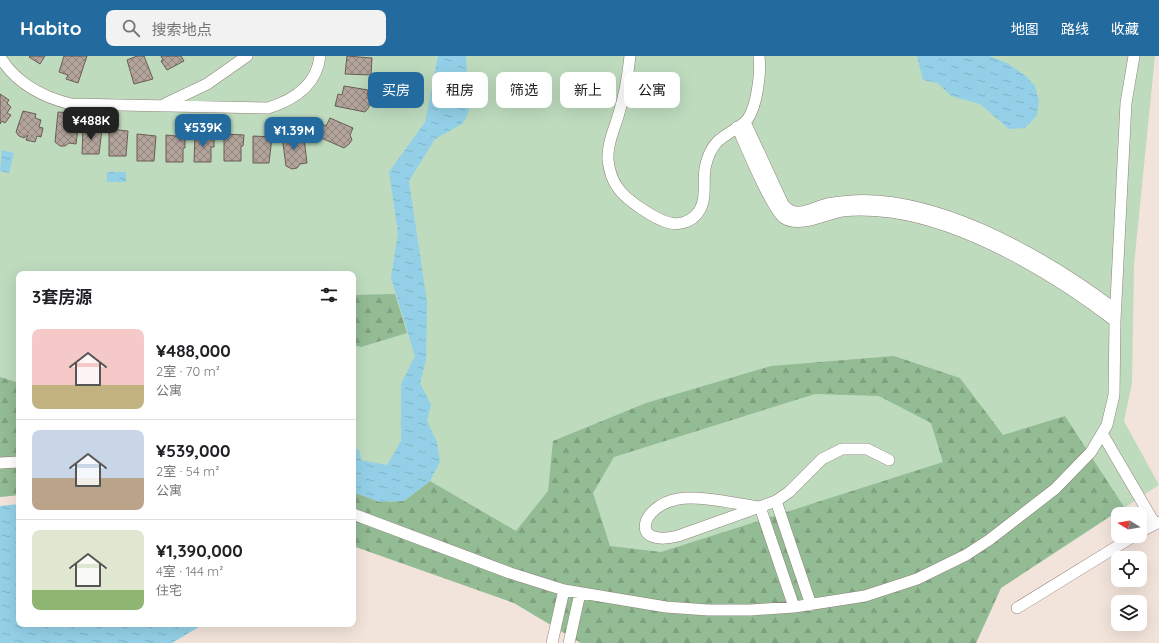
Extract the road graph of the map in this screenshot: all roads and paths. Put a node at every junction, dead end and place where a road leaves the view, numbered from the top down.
1 (247, 56) edge
2 (320, 56) edge
3 (630, 56) edge
4 (759, 56) edge
5 (1134, 56) edge
6 (0, 57) edge
7 (160, 106) junction
8 (741, 124) junction
9 (1116, 310) junction
10 (1115, 321) junction
11 (1103, 435) junction
12 (889, 460) dead end
13 (16, 462) edge
14 (0, 463) edge
15 (776, 501) junction
16 (760, 507) junction
17 (356, 515) edge
18 (1157, 523) edge
19 (1147, 528) edge
20 (1123, 543) edge
21 (564, 590) junction
22 (580, 593) junction
23 (811, 605) junction
24 (794, 607) junction
25 (1017, 608) dead end
26 (552, 643) edge
27 (569, 643) edge

1 - 7 street
2 - 7 street
3 - 8 street
4 - 8 street
5 - 9 street
6 - 7 street
8 - 9 street
8 - 10 street
9 - 10 street
10 - 11 street
11 - 18 street
11 - 23 street
12 - 15 street
13 - 14 street
15 - 16 street
15 - 23 street
16 - 16 street
16 - 24 street
17 - 21 street
18 - 19 street
20 - 25 street
21 - 22 street
21 - 26 street
22 - 24 street
22 - 27 street
23 - 24 street

